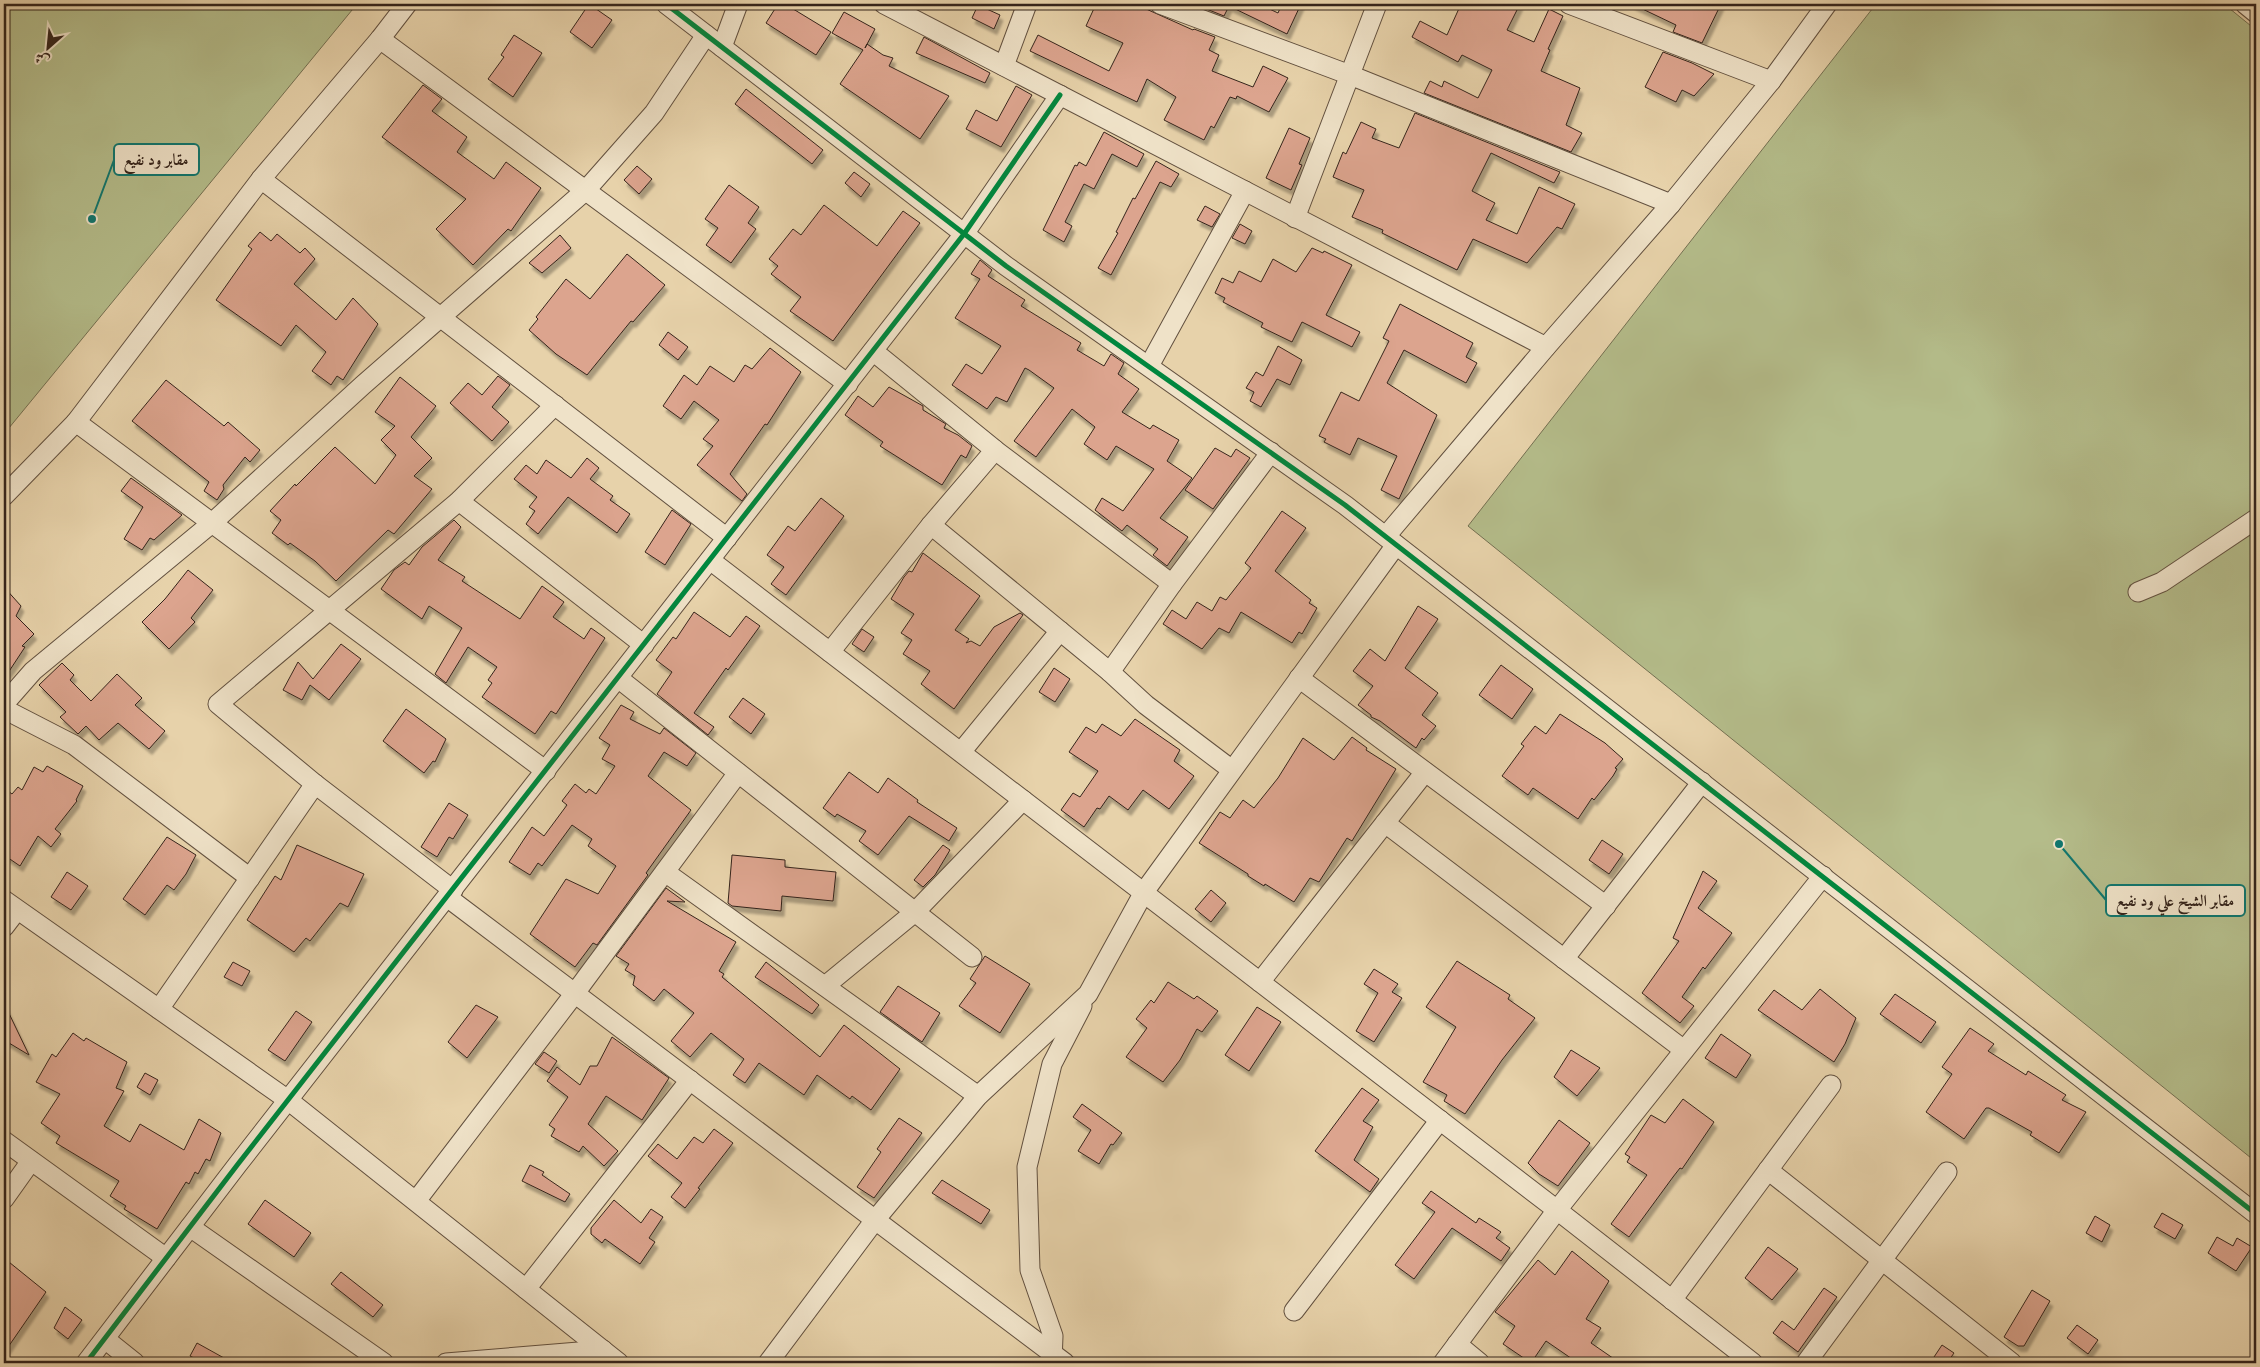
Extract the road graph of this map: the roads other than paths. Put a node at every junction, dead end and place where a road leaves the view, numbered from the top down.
1 (407, 4) edge
2 (666, 4) edge
3 (738, 4) edge
4 (884, 4) edge
5 (1027, 4) edge
6 (1160, 4) edge
7 (1377, 4) edge
8 (1569, 4) edge
9 (1827, 4) edge
10 (2245, 4) edge
11 (2256, 13) edge
12 (706, 35) junction
13 (380, 39) junction
14 (722, 47) junction
15 (1004, 66) junction
16 (1350, 75) junction
17 (1771, 81) junction
18 (1060, 95) junction
19 (261, 179) junction
20 (586, 190) junction
21 (1245, 191) junction
22 (1672, 204) junction
23 (1294, 218) junction
24 (964, 234) junction
25 (440, 317) junction
26 (1546, 347) junction
27 (873, 351) junction
28 (1149, 366) junction
29 (848, 384) junction
30 (555, 405) junction
31 (76, 422) junction
32 (995, 450) junction
33 (1271, 452) junction
34 (4, 496) edge
35 (459, 501) junction
36 (2256, 519) edge
37 (212, 523) junction
38 (931, 524) junction
39 (727, 538) junction
40 (1391, 541) junction
41 (710, 560) junction
42 (1172, 584) junction
43 (2138, 592) dead end
44 (329, 610) junction
45 (1060, 631) junction
46 (644, 645) junction
47 (830, 652) junction
48 (1110, 672) junction
49 (618, 678) junction
50 (1299, 678) junction
51 (4, 704) edge
52 (4, 709) edge
53 (961, 752) junction
54 (1232, 770) junction
55 (546, 771) junction
56 (1426, 772) junction
57 (738, 773) junction
58 (1702, 782) junction
59 (315, 784) junction
60 (1023, 800) junction
61 (1385, 823) junction
62 (665, 872) junction
63 (1823, 876) junction
64 (250, 878) junction
65 (1144, 892) junction
66 (450, 893) junction
67 (10, 905) edge
68 (1606, 906) junction
69 (915, 912) junction
70 (4, 927) edge
71 (972, 957) dead end
72 (1564, 959) junction
73 (1260, 982) junction
74 (825, 986) junction
75 (575, 993) junction
76 (1088, 994) junction
77 (159, 1009) junction
78 (1684, 1050) junction
79 (690, 1080) junction
80 (1831, 1085) dead end
81 (978, 1096) junction
82 (288, 1100) junction
83 (1440, 1120) junction
84 (4, 1141) edge
85 (31, 1160) junction
86 (1768, 1170) junction
87 (1947, 1172) dead end
88 (4, 1199) edge
89 (416, 1201) junction
90 (1557, 1210) junction
91 (2256, 1214) edge
92 (875, 1220) junction
93 (190, 1227) junction
94 (166, 1258) junction
95 (1882, 1260) junction
96 (526, 1289) junction
97 (1672, 1300) junction
98 (1294, 1311) dead end
99 (105, 1338) junction
100 (1457, 1344) junction
101 (603, 1350) junction
102 (1057, 1361) edge
103 (86, 1363) edge
104 (135, 1363) edge
105 (384, 1363) edge
106 (446, 1363) edge
107 (619, 1363) edge
108 (768, 1363) edge
109 (1443, 1363) edge
110 (1480, 1363) edge
111 (1753, 1363) edge
112 (1806, 1363) edge
113 (2012, 1363) edge

1 - 13 street
2 - 12 street
3 - 14 street
4 - 15 street
5 - 15 street
6 - 16 street
7 - 16 street
8 - 17 street
9 - 17 street
10 - 11 street
12 - 14 street
12 - 20 street
13 - 19 street
13 - 20 street
14 - 24 street
15 - 18 street
16 - 22 street
16 - 23 street
17 - 22 street
18 - 21 street
18 - 24 street
19 - 25 street
19 - 31 street
20 - 25 street
20 - 29 street
21 - 23 street
21 - 28 street
22 - 26 street
23 - 26 street
24 - 27 street
24 - 28 street
25 - 30 street
25 - 37 street
26 - 40 street
27 - 29 street
27 - 32 street
28 - 33 street
29 - 39 street
30 - 35 street
30 - 39 street
31 - 34 street
31 - 37 street
32 - 38 street
32 - 42 street
33 - 40 street
33 - 42 street
35 - 44 street
35 - 46 street
36 - 43 street
37 - 44 street
37 - 51 street
38 - 45 street
38 - 47 street
39 - 41 street
40 - 50 street
40 - 58 street
41 - 46 street
41 - 47 street
42 - 48 street
44 - 55 street
44 - 59 street
45 - 48 street
45 - 53 street
46 - 49 street
47 - 53 street
48 - 54 street
49 - 55 street
49 - 57 street
50 - 54 street
50 - 56 street
52 - 64 street
53 - 60 street
54 - 65 street
55 - 66 street
56 - 61 street
56 - 68 street
57 - 62 street
57 - 69 street
58 - 63 street
58 - 68 street
59 - 64 street
59 - 66 street
60 - 65 street
60 - 69 street
61 - 72 street
61 - 73 street
62 - 74 street
62 - 75 street
63 - 78 street
63 - 91 street
64 - 77 street
65 - 73 street
65 - 76 street
66 - 75 street
66 - 82 street
67 - 70 street
67 - 77 street
68 - 72 street
69 - 71 street
69 - 74 street
72 - 78 street
73 - 83 street
74 - 81 street
75 - 79 street
75 - 89 street
76 - 81 street
76 - 102 street
77 - 82 street
78 - 90 street
79 - 92 street
79 - 96 street
80 - 86 street
81 - 92 street
82 - 89 street
82 - 93 street
83 - 90 street
83 - 98 street
84 - 85 street
85 - 88 street
85 - 94 street
86 - 95 street
86 - 97 street
87 - 95 street
89 - 96 street
90 - 97 street
90 - 100 street
92 - 102 street
92 - 108 street
93 - 94 street
93 - 105 street
94 - 99 street
95 - 112 street
95 - 113 street
96 - 101 street
97 - 111 street
99 - 103 street
99 - 104 street
100 - 109 street
100 - 110 street
101 - 106 street
101 - 107 street

